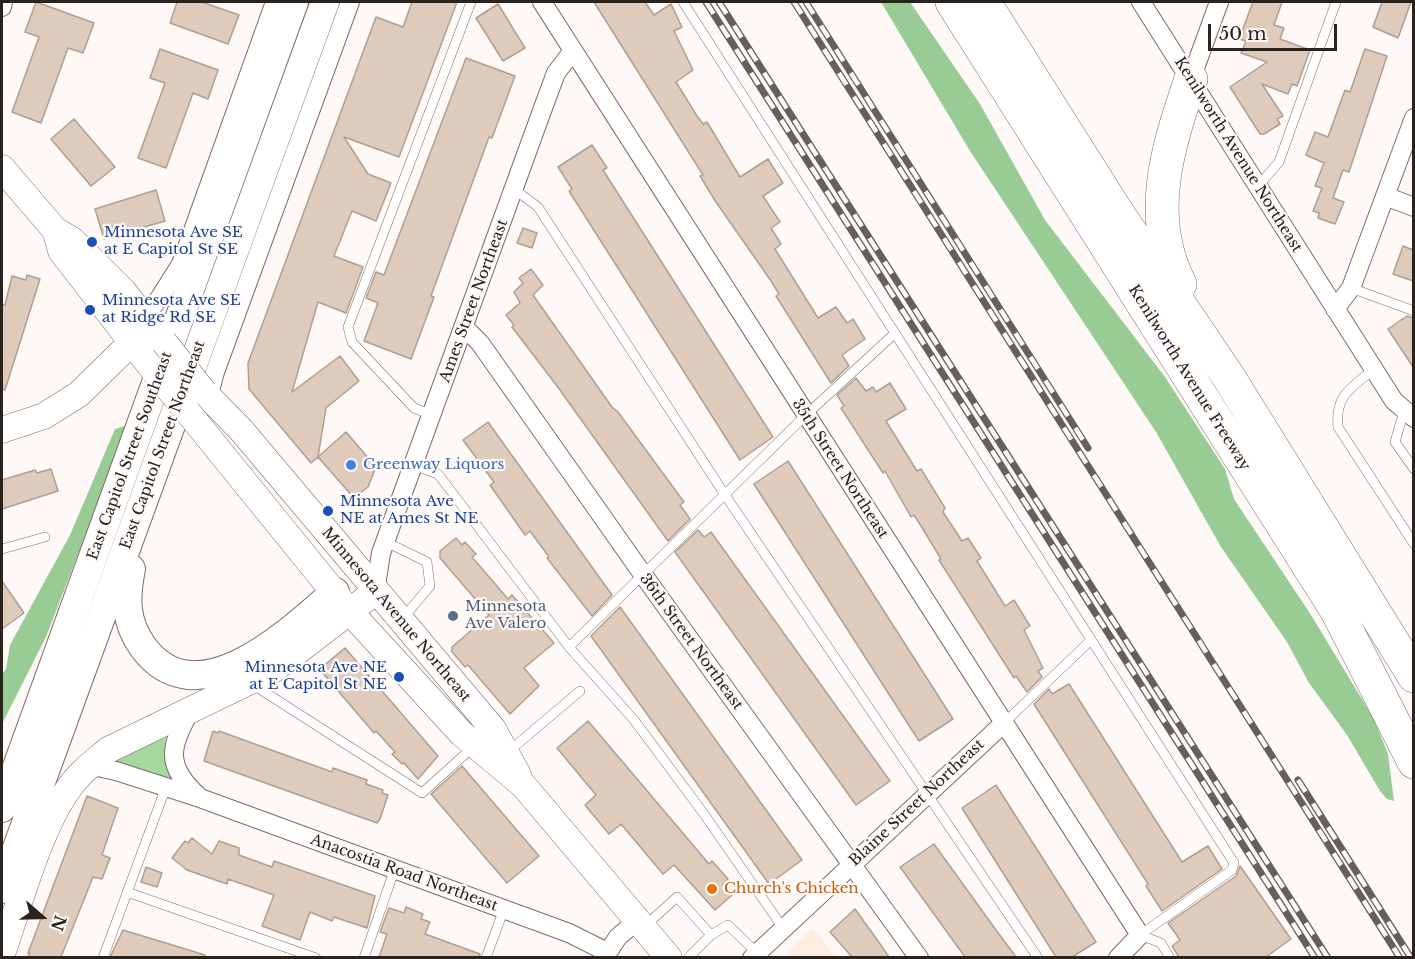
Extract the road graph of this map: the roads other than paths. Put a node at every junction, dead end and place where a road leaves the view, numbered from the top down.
1 (3, 2) edge
2 (274, 2) edge
3 (294, 2) edge
4 (325, 2) edge
5 (350, 2) edge
6 (471, 2) edge
7 (542, 2) edge
8 (683, 2) edge
9 (952, 2) edge
10 (984, 2) edge
11 (1141, 2) edge
12 (1219, 2) edge
13 (1336, 2) edge
14 (2, 7) edge
15 (572, 52) junction
16 (1191, 79) junction
17 (1413, 118) edge
18 (2, 168) edge
19 (1258, 186) junction
20 (514, 189) junction
21 (1385, 196) junction
22 (1413, 207) edge
23 (55, 230) junction
24 (1351, 288) junction
25 (1335, 309) junction
26 (1413, 311) edge
27 (144, 316) junction
28 (464, 327) junction
29 (894, 335) junction
30 (131, 344) junction
31 (1374, 369) junction
32 (1228, 376) junction
33 (206, 395) junction
34 (1409, 414) edge
35 (432, 415) junction
36 (806, 415) junction
37 (2, 430) edge
38 (166, 437) junction
39 (414, 465) junction
40 (1413, 469) edge
41 (725, 495) junction
42 (45, 537) dead end
43 (1413, 544) edge
44 (384, 548) junction
45 (2, 549) edge
46 (359, 571) junction
47 (644, 576) junction
48 (375, 592) junction
49 (342, 602) junction
50 (1372, 608) junction
51 (400, 622) junction
52 (64, 636) junction
53 (1090, 641) junction
54 (569, 647) junction
55 (1413, 666) edge
56 (1413, 676) edge
57 (251, 683) junction
58 (580, 692) dead end
59 (191, 710) junction
60 (1004, 723) junction
61 (475, 745) junction
62 (506, 754) junction
63 (1413, 762) edge
64 (86, 768) junction
65 (2, 769) edge
66 (524, 786) junction
67 (166, 787) junction
68 (927, 793) junction
69 (200, 798) junction
70 (2, 808) edge
71 (851, 864) junction
72 (394, 871) junction
73 (2, 889) edge
74 (127, 892) junction
75 (504, 909) junction
76 (640, 924) junction
77 (783, 928) junction
78 (711, 935) junction
79 (1140, 935) junction
80 (2, 954) edge
81 (606, 955) edge
82 (754, 955) edge
83 (103, 957) edge
84 (316, 957) edge
85 (364, 957) edge
86 (486, 957) edge
87 (669, 957) edge
88 (688, 957) edge
89 (919, 957) edge
90 (1038, 957) edge
91 (1118, 957) edge
92 (1170, 957) edge

1 - 14 street
2 - 27 street
3 - 52 main road, East Capitol Street Southeast
4 - 38 main road, East Capitol Street Northeast
5 - 33 street, East Capitol Street Northeast
6 - 35 lane
7 - 15 street, 35th Street Northeast
8 - 29 lane
9 - 63 highway, Kenilworth Avenue Freeway
10 - 32 highway, Kenilworth Avenue Freeway
11 - 16 street, Kenilworth Avenue Northeast
12 - 16 street
13 - 19 lane
15 - 20 street, Ames Street Northeast
15 - 36 street, 35th Street Northeast
16 - 19 street, Kenilworth Avenue Northeast
16 - 32 highway
17 - 21 street
18 - 23 main road
19 - 25 street, Kenilworth Avenue Northeast
20 - 28 street, Ames Street Northeast
20 - 41 lane
21 - 22 street
21 - 24 street
23 - 27 main road, Minnesota Avenue Northeast
23 - 30 main road, Minnesota Avenue Northeast
24 - 25 street
24 - 26 lane
25 - 31 street
27 - 30 main road
27 - 33 main road, Minnesota Avenue Northeast, bridge
28 - 35 street, Ames Street Northeast
28 - 47 street, 36th Street Northeast
29 - 36 lane
29 - 53 lane
30 - 37 main road
30 - 49 main road, Minnesota Avenue Northeast, bridge
31 - 34 street
31 - 43 lane
32 - 50 highway, Kenilworth Avenue Freeway
33 - 46 main road, Minnesota Avenue Northeast
34 - 40 lane
35 - 39 street, Ames Street Northeast
36 - 41 lane
36 - 60 street, 35th Street Northeast
38 - 49 main road
38 - 73 main road, East Capitol Street Northeast
39 - 44 street, Ames Street Northeast
39 - 54 lane
41 - 47 lane
41 - 68 lane
42 - 45 lane
44 - 46 street
44 - 48 street, Ames Street Northeast
44 - 51 lane
46 - 48 main road, Minnesota Avenue Northeast
46 - 49 main road
47 - 54 lane
47 - 71 street, 36th Street Northeast
48 - 49 main road
48 - 51 main road, Minnesota Avenue Northeast
49 - 57 main road
49 - 61 main road, Minnesota Avenue Northeast
50 - 55 highway
50 - 56 highway, Kenilworth Avenue Freeway
51 - 62 main road, Minnesota Avenue Northeast
52 - 65 main road
52 - 70 main road, East Capitol Street Southeast
53 - 60 lane
53 - 79 lane
54 - 77 lane
57 - 59 main road
57 - 61 lane
58 - 62 lane
59 - 64 main road
59 - 69 street, Anacostia Road Northeast
60 - 68 street, Blaine Street Northeast
60 - 79 street, 35th Street Northeast
61 - 66 main road, Minnesota Avenue Northeast
62 - 66 main road, Minnesota Avenue Northeast
64 - 67 street, Anacostia Road Northeast
64 - 80 main road
66 - 76 main road, Minnesota Avenue Northeast
67 - 69 street, Anacostia Road Northeast
67 - 74 lane
68 - 71 street, Blaine Street Northeast
68 - 90 lane
69 - 72 street, Anacostia Road Northeast
71 - 77 street, Blaine Street Northeast
71 - 89 street, 36th Street Northeast
72 - 75 street, Anacostia Road Northeast
72 - 85 lane
74 - 83 lane
74 - 84 lane
75 - 81 street, Anacostia Road Northeast
75 - 86 lane
76 - 78 lane
76 - 81 street
76 - 87 main road, Minnesota Avenue Northeast
77 - 82 street, Blaine Street Northeast
78 - 82 lane
78 - 88 lane
79 - 91 street
79 - 92 lane

